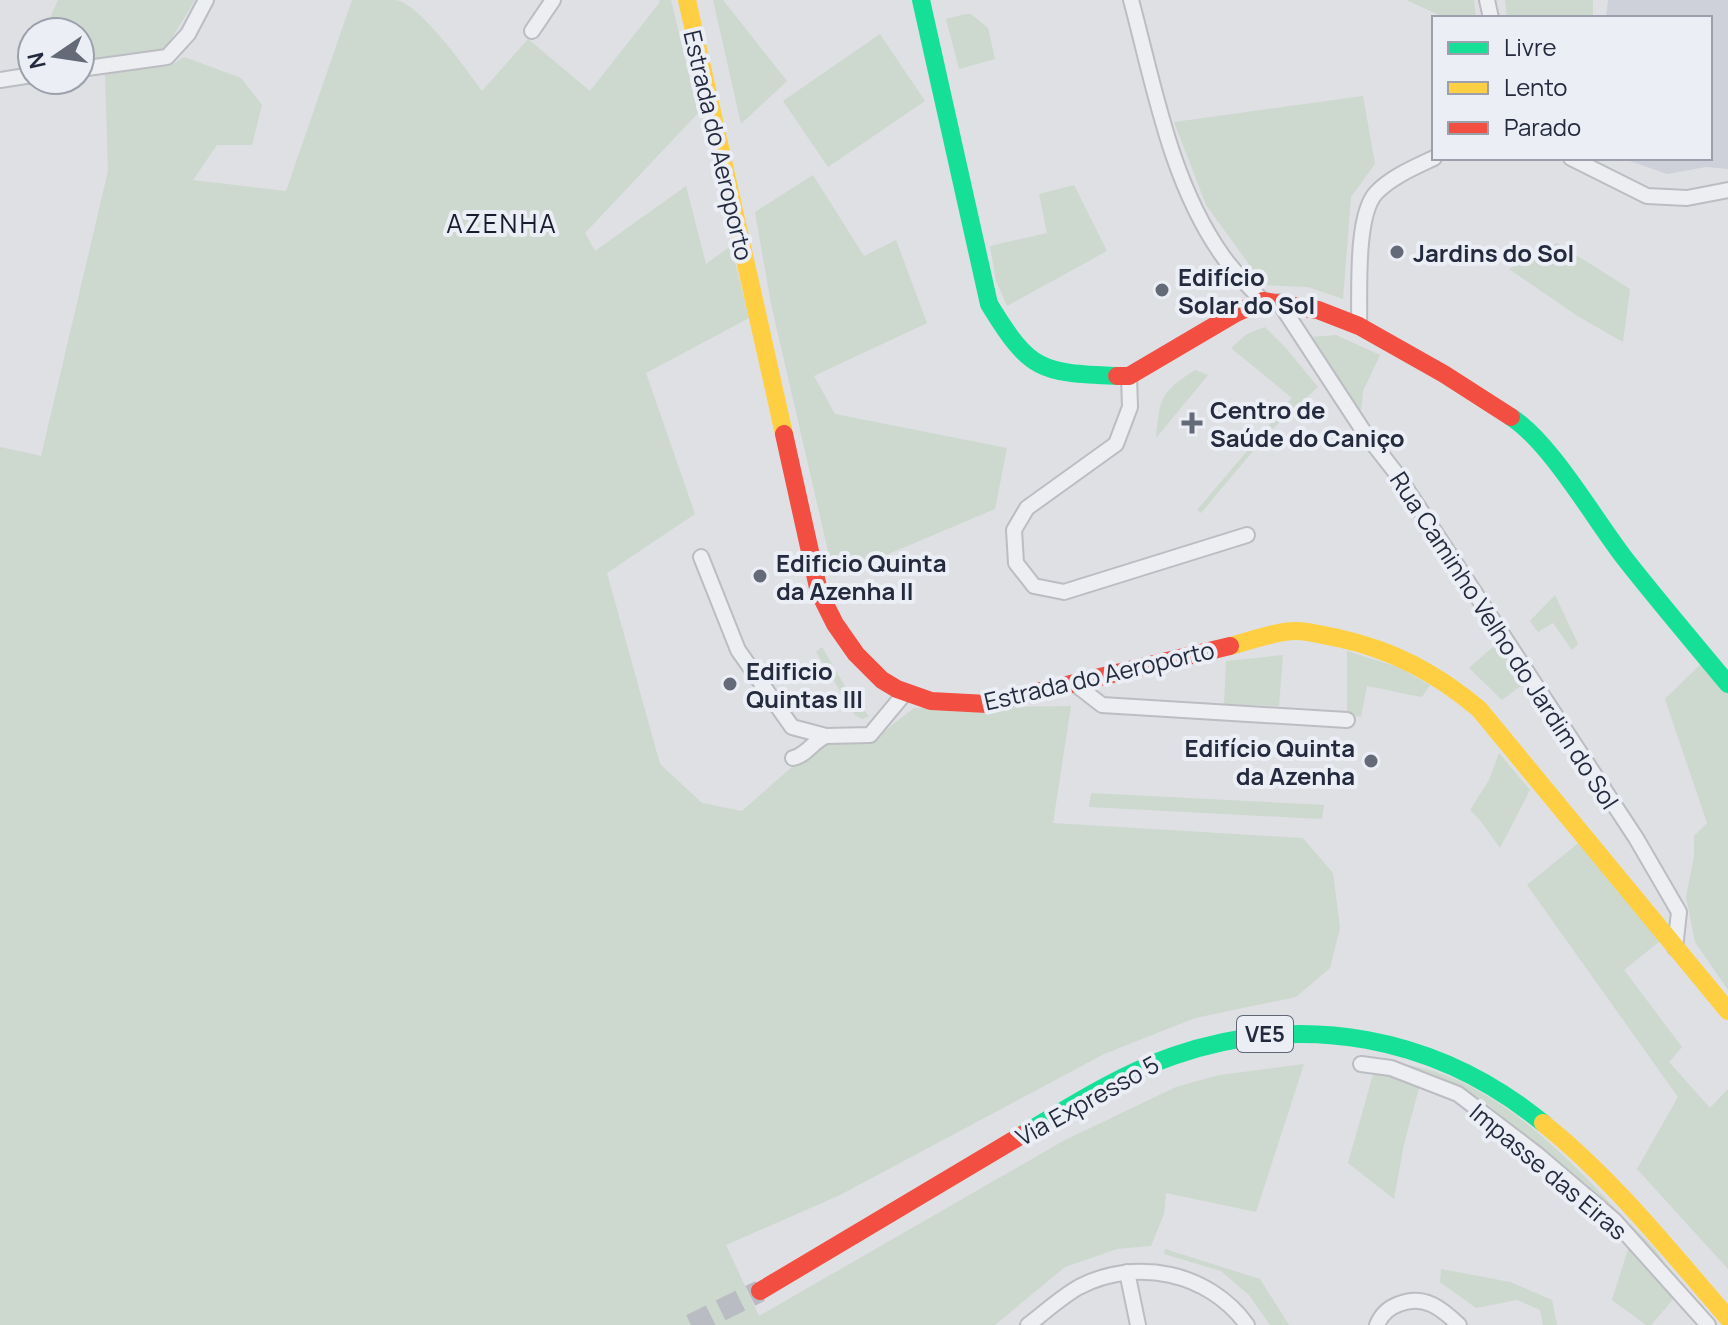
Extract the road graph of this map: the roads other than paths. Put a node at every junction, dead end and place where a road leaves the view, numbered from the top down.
1 (206, 0) edge
2 (553, 0) edge
3 (687, 0) edge
4 (921, 0) edge
5 (1131, 0) edge
6 (532, 31) dead end
7 (96, 67) edge
8 (1432, 159) edge
9 (1575, 160) edge
10 (1728, 190) edge
11 (1271, 302) junction
12 (1359, 326) junction
13 (1129, 376) junction
14 (1247, 535) dead end
15 (701, 557) dead end
16 (1075, 684) junction
17 (1728, 684) edge
18 (905, 693) junction
19 (1347, 720) dead end
20 (826, 736) junction
21 (793, 758) dead end
22 (1675, 948) junction
23 (1728, 1011) edge
24 (1361, 1064) dead end
25 (1127, 1272) junction
26 (760, 1291) tunnel mouth
27 (1728, 1318) edge
28 (1028, 1325) edge
29 (1138, 1325) edge
30 (1247, 1325) edge
31 (1377, 1325) edge
32 (1459, 1325) edge
33 (1708, 1325) edge

1 - 7 street
2 - 6 street
3 - 18 main road, Estrada do Aeroporto
4 - 13 main road
5 - 11 street, Rua Caminho Velho do Jardim do Sol
8 - 12 street
9 - 10 street
11 - 12 main road
11 - 13 main road
11 - 22 street, Rua Caminho Velho do Jardim do Sol
12 - 17 main road
13 - 14 street
15 - 20 street
16 - 18 main road, Estrada do Aeroporto
16 - 19 street
16 - 22 main road, Estrada do Aeroporto
18 - 20 street
20 - 21 street
22 - 23 main road, Estrada do Aeroporto
24 - 33 street, Impasse das Eiras
25 - 28 street
25 - 29 street
25 - 30 street
26 - 27 main road, Via Expresso 5 / VE5
31 - 32 street

